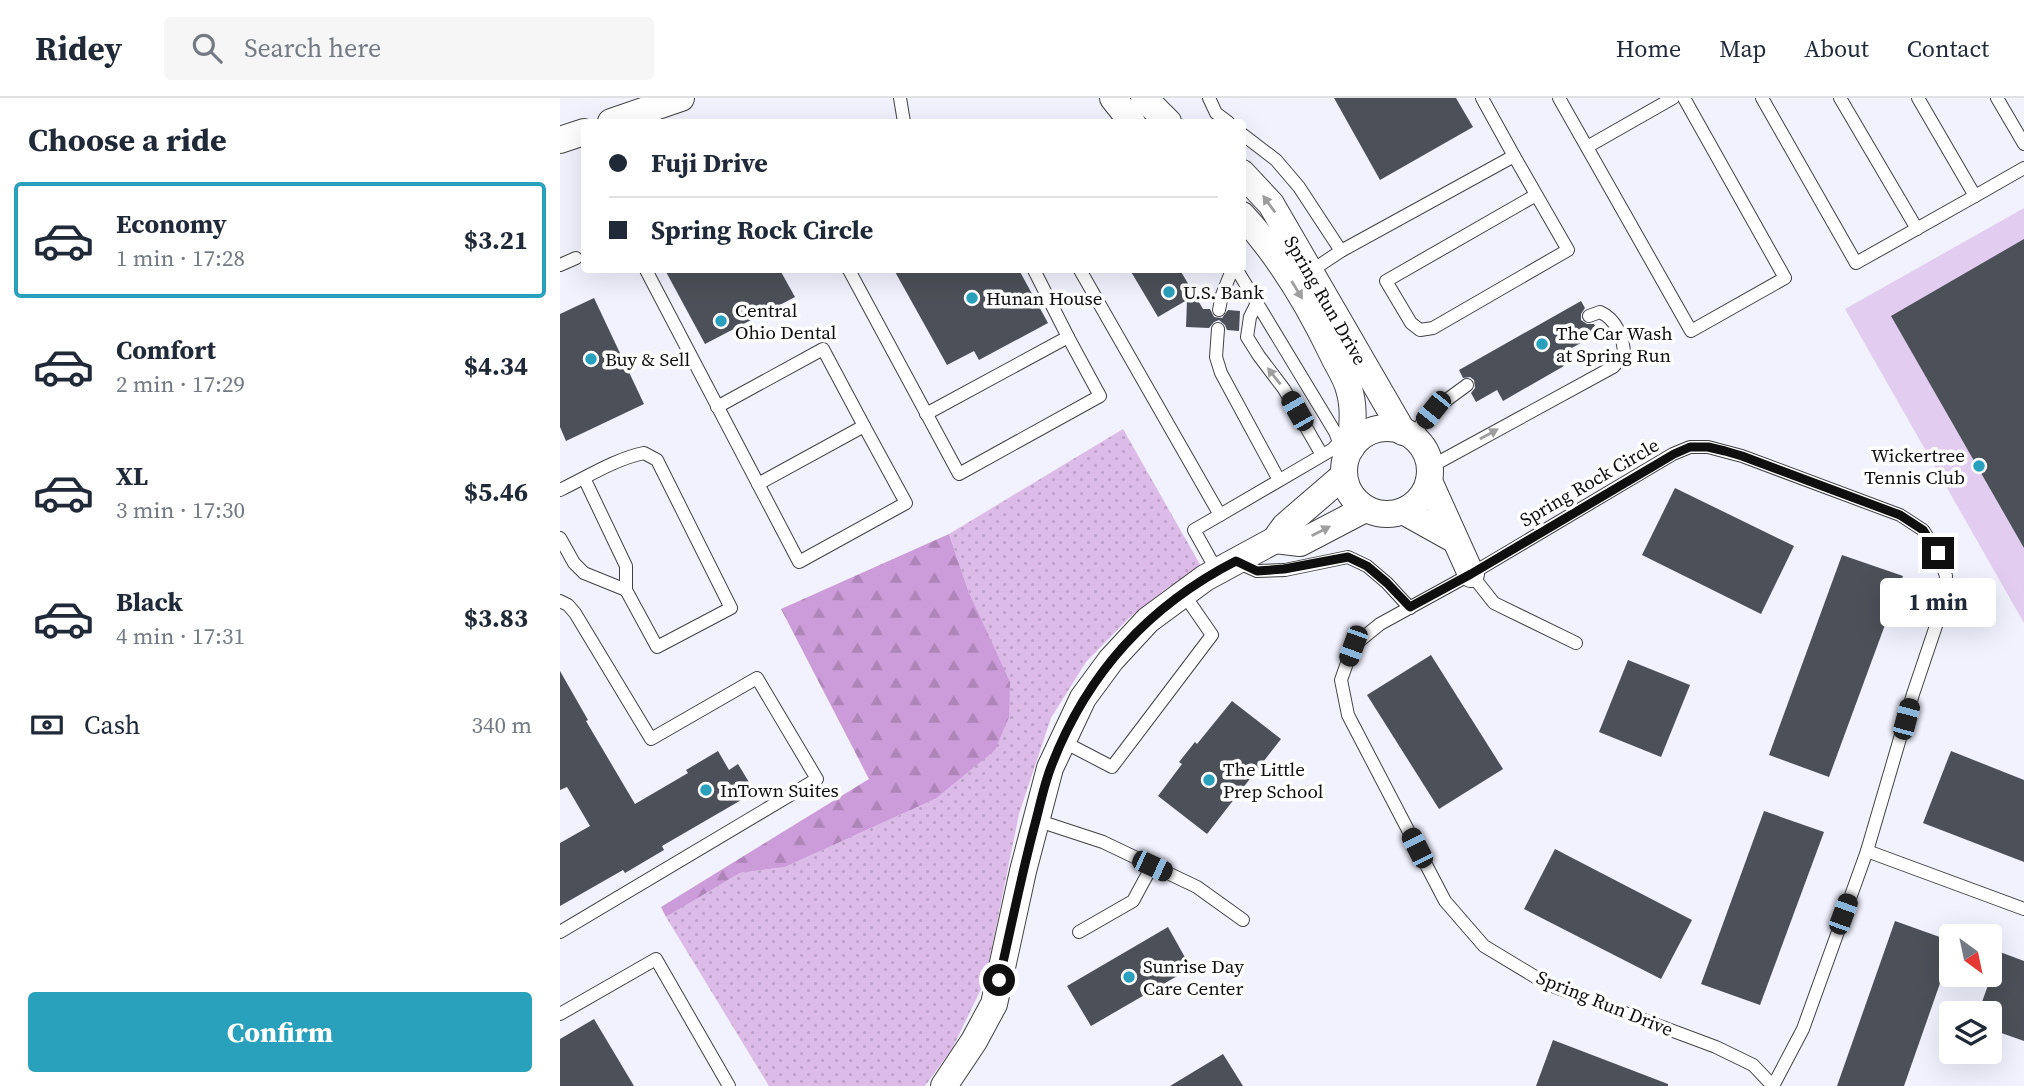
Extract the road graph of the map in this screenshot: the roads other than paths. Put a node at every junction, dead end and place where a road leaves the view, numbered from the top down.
1 (681, 98) edge
2 (900, 98) edge
3 (1113, 98) edge
4 (1144, 98) edge
5 (1209, 98) edge
6 (1482, 98) edge
7 (1559, 98) edge
8 (1673, 98) edge
9 (1684, 98) edge
10 (1762, 98) edge
11 (1840, 98) edge
12 (1918, 98) edge
13 (1997, 98) edge
14 (620, 119) edge
15 (904, 119) edge
16 (1127, 119) edge
17 (1165, 119) edge
18 (1224, 119) edge
19 (581, 133) edge
20 (1246, 137) edge
21 (560, 140) edge
22 (2024, 144) edge
23 (1587, 147) junction
24 (1514, 156) junction
25 (2024, 168) edge
26 (1246, 177) edge
27 (1536, 195) junction
28 (1975, 196) junction
29 (1246, 219) edge
30 (1917, 229) junction
31 (1341, 251) junction
32 (576, 258) dead end
33 (560, 265) edge
34 (1311, 271) junction
35 (648, 273) edge
36 (851, 273) edge
37 (1036, 273) edge
38 (1082, 273) edge
39 (1230, 273) edge
40 (1239, 273) edge
41 (1258, 301) junction
42 (1219, 310) dead end
43 (1589, 316) dead end
44 (1218, 329) dead end
45 (1068, 337) junction
46 (1467, 385) dead end
47 (717, 407) junction
48 (926, 414) junction
49 (864, 426) junction
50 (1407, 434) junction
51 (1351, 448) junction
52 (1322, 455) junction
53 (1429, 474) junction
54 (1343, 476) junction
55 (584, 478) junction
56 (1279, 480) junction
57 (758, 484) junction
58 (560, 491) edge
59 (1365, 509) junction
60 (1403, 511) junction
61 (1220, 515) junction
62 (560, 538) edge
63 (1275, 540) junction
64 (1455, 540) junction
65 (1227, 566) junction
66 (1471, 574) junction
67 (626, 590) junction
68 (1183, 593) junction
69 (560, 601) edge
70 (1410, 607) junction
71 (1576, 643) dead end
72 (1062, 741) junction
73 (1036, 820) junction
74 (1867, 851) junction
75 (1152, 866) junction
76 (2024, 909) edge
77 (1243, 920) dead end
78 (560, 932) edge
79 (1079, 932) dead end
80 (560, 1014) edge
81 (729, 1086) edge
82 (944, 1086) edge
83 (1773, 1086) edge

1 - 14 street
2 - 15 lane
3 - 16 street
4 - 17 street
5 - 18 lane
6 - 24 lane
7 - 23 lane
8 - 23 lane
9 - 23 lane
10 - 30 lane
11 - 30 lane
12 - 28 lane
13 - 22 lane
19 - 21 street
20 - 31 lane
24 - 27 lane
24 - 31 lane
25 - 28 lane
34 -> 26 street, Spring Run Drive
27 - 27 lane
28 - 30 lane
29 -> 51 street, Spring Run Drive
31 - 34 lane
32 - 33 lane
34 - 50 street, Spring Run Drive
35 - 47 lane
36 - 48 lane
37 - 45 lane
38 - 61 lane
39 - 42 lane
40 - 41 lane
52 -> 41 lane
41 - 52 lane
53 -> 43 lane
44 - 56 lane
45 - 48 lane
45 - 48 lane
46 - 50 lane
47 - 49 lane
47 - 57 lane
49 - 57 lane
49 - 57 lane
50 - 51 street
50 - 53 street
51 - 54 street
52 - 56 lane
53 - 60 street
53 - 64 street
54 - 59 street
54 - 63 street
55 - 58 lane
55 - 67 lane
55 - 67 lane
56 - 61 lane
59 - 60 street
63 -> 59 street
60 - 64 street
61 - 65 lane
62 - 67 lane
63 - 65 street
64 - 66 street
65 - 68 street
65 - 70 lane
66 - 70 lane, Spring Run Drive
66 - 71 lane
66 - 74 lane, Spring Rock Circle
68 - 72 street
68 - 72 lane
69 - 78 lane
70 - 83 lane, Spring Run Drive
72 - 73 street
73 - 75 lane
73 - 82 street
74 - 76 lane
74 - 83 lane, Spring Rock Circle
75 - 77 lane
75 - 79 lane
80 - 81 lane

